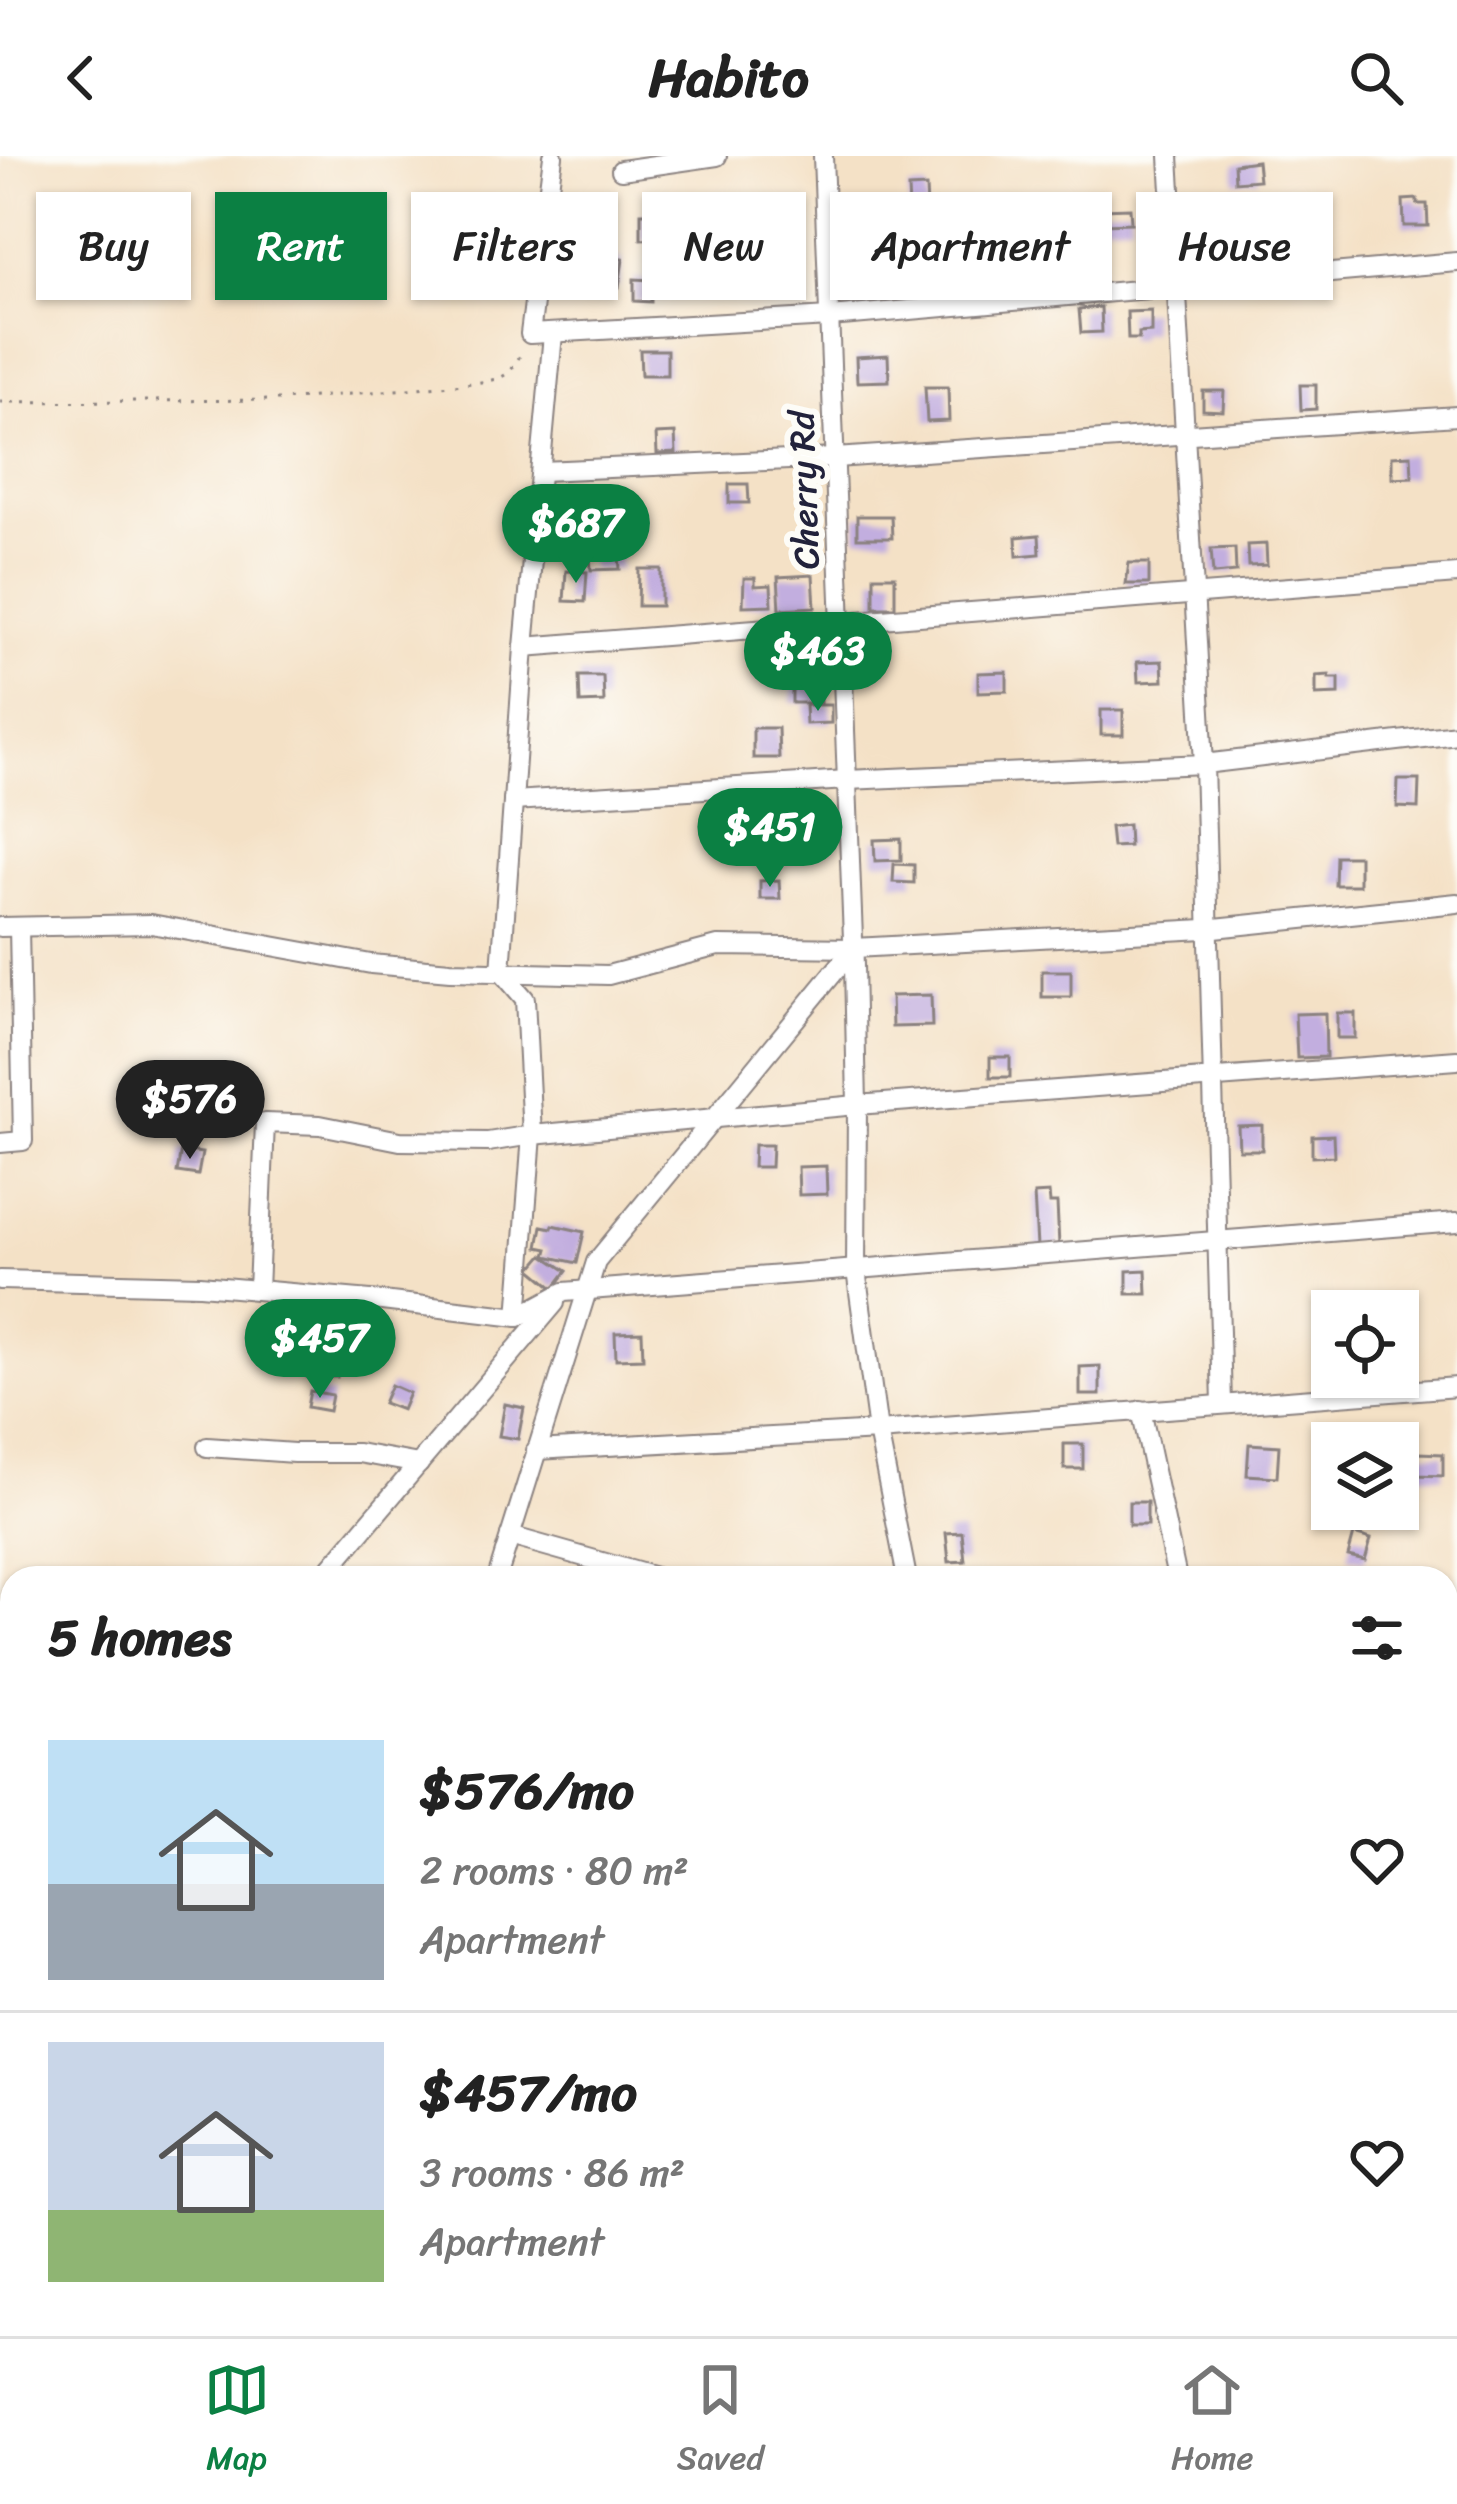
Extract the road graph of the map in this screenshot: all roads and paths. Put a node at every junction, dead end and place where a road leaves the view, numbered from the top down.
1 (553, 156) edge
2 (717, 156) edge
3 (823, 156) edge
4 (1168, 156) edge
5 (621, 170) dead end
6 (1170, 192) edge
7 (1457, 262) edge
8 (1333, 273) edge
9 (1136, 290) edge
10 (1177, 300) edge
11 (830, 317) junction
12 (530, 334) junction
13 (553, 334) junction
14 (0, 402) edge
15 (1457, 416) edge
16 (1184, 435) junction
17 (836, 458) junction
18 (542, 471) junction
19 (1457, 574) edge
20 (1193, 595) junction
21 (842, 620) junction
22 (524, 647) junction
23 (1457, 734) edge
24 (1204, 764) junction
25 (847, 780) junction
26 (513, 801) junction
27 (1457, 903) edge
28 (9, 927) edge
29 (1208, 928) junction
30 (854, 957) junction
31 (501, 971) junction
32 (1457, 1060) edge
33 (1213, 1081) junction
34 (857, 1106) junction
35 (712, 1118) junction
36 (532, 1135) junction
37 (0, 1143) edge
38 (1457, 1222) edge
39 (1217, 1242) junction
40 (596, 1262) junction
41 (856, 1270) junction
42 (0, 1280) edge
43 (258, 1290) junction
44 (586, 1290) junction
45 (564, 1292) junction
46 (518, 1317) junction
47 (1457, 1387) edge
48 (1222, 1404) junction
49 (1141, 1410) junction
50 (878, 1430) junction
51 (207, 1447) dead end
52 (536, 1450) junction
53 (419, 1464) junction
54 (510, 1536) junction
55 (340, 1566) edge
56 (501, 1566) edge
57 (616, 1566) edge
58 (905, 1566) edge
59 (1174, 1566) edge

1 - 12 street
2 - 5 street
3 - 11 street, Cherry Rd
4 - 6 street
7 - 8 street
9 - 11 street
10 - 16 street
11 - 13 street
11 - 17 street, Cherry Rd
12 - 13 street
12 - 14 path
13 - 18 street
15 - 16 street
16 - 17 street
16 - 20 street
17 - 18 street
17 - 21 street, Cherry Rd
18 - 22 street
19 - 20 street
20 - 21 street
20 - 24 street
21 - 22 street
21 - 25 street, Cherry Rd
22 - 26 street
23 - 24 street
24 - 25 street
24 - 29 street
25 - 26 street
25 - 30 street, Cherry Rd
26 - 31 street
27 - 29 street
28 - 31 street
28 - 37 street
29 - 30 street
29 - 33 street
30 - 31 street
30 - 34 street, Cherry Rd
30 - 35 street
31 - 36 street
32 - 33 street
33 - 34 street
33 - 39 street
34 - 35 street
34 - 41 street, Cherry Rd
35 - 36 street
35 - 40 street
36 - 43 street
36 - 46 street
38 - 39 street
39 - 41 street
39 - 48 street
40 - 44 street
40 - 45 street
41 - 44 street
41 - 50 street, Cherry Rd
42 - 43 street
43 - 46 street
44 - 45 street
44 - 52 street
45 - 46 street
45 - 53 street
47 - 48 street
48 - 49 street
49 - 50 street
49 - 59 street
50 - 52 street
50 - 58 street, Cherry Rd
51 - 53 street
52 - 54 street
53 - 55 street
54 - 56 street
54 - 57 street

